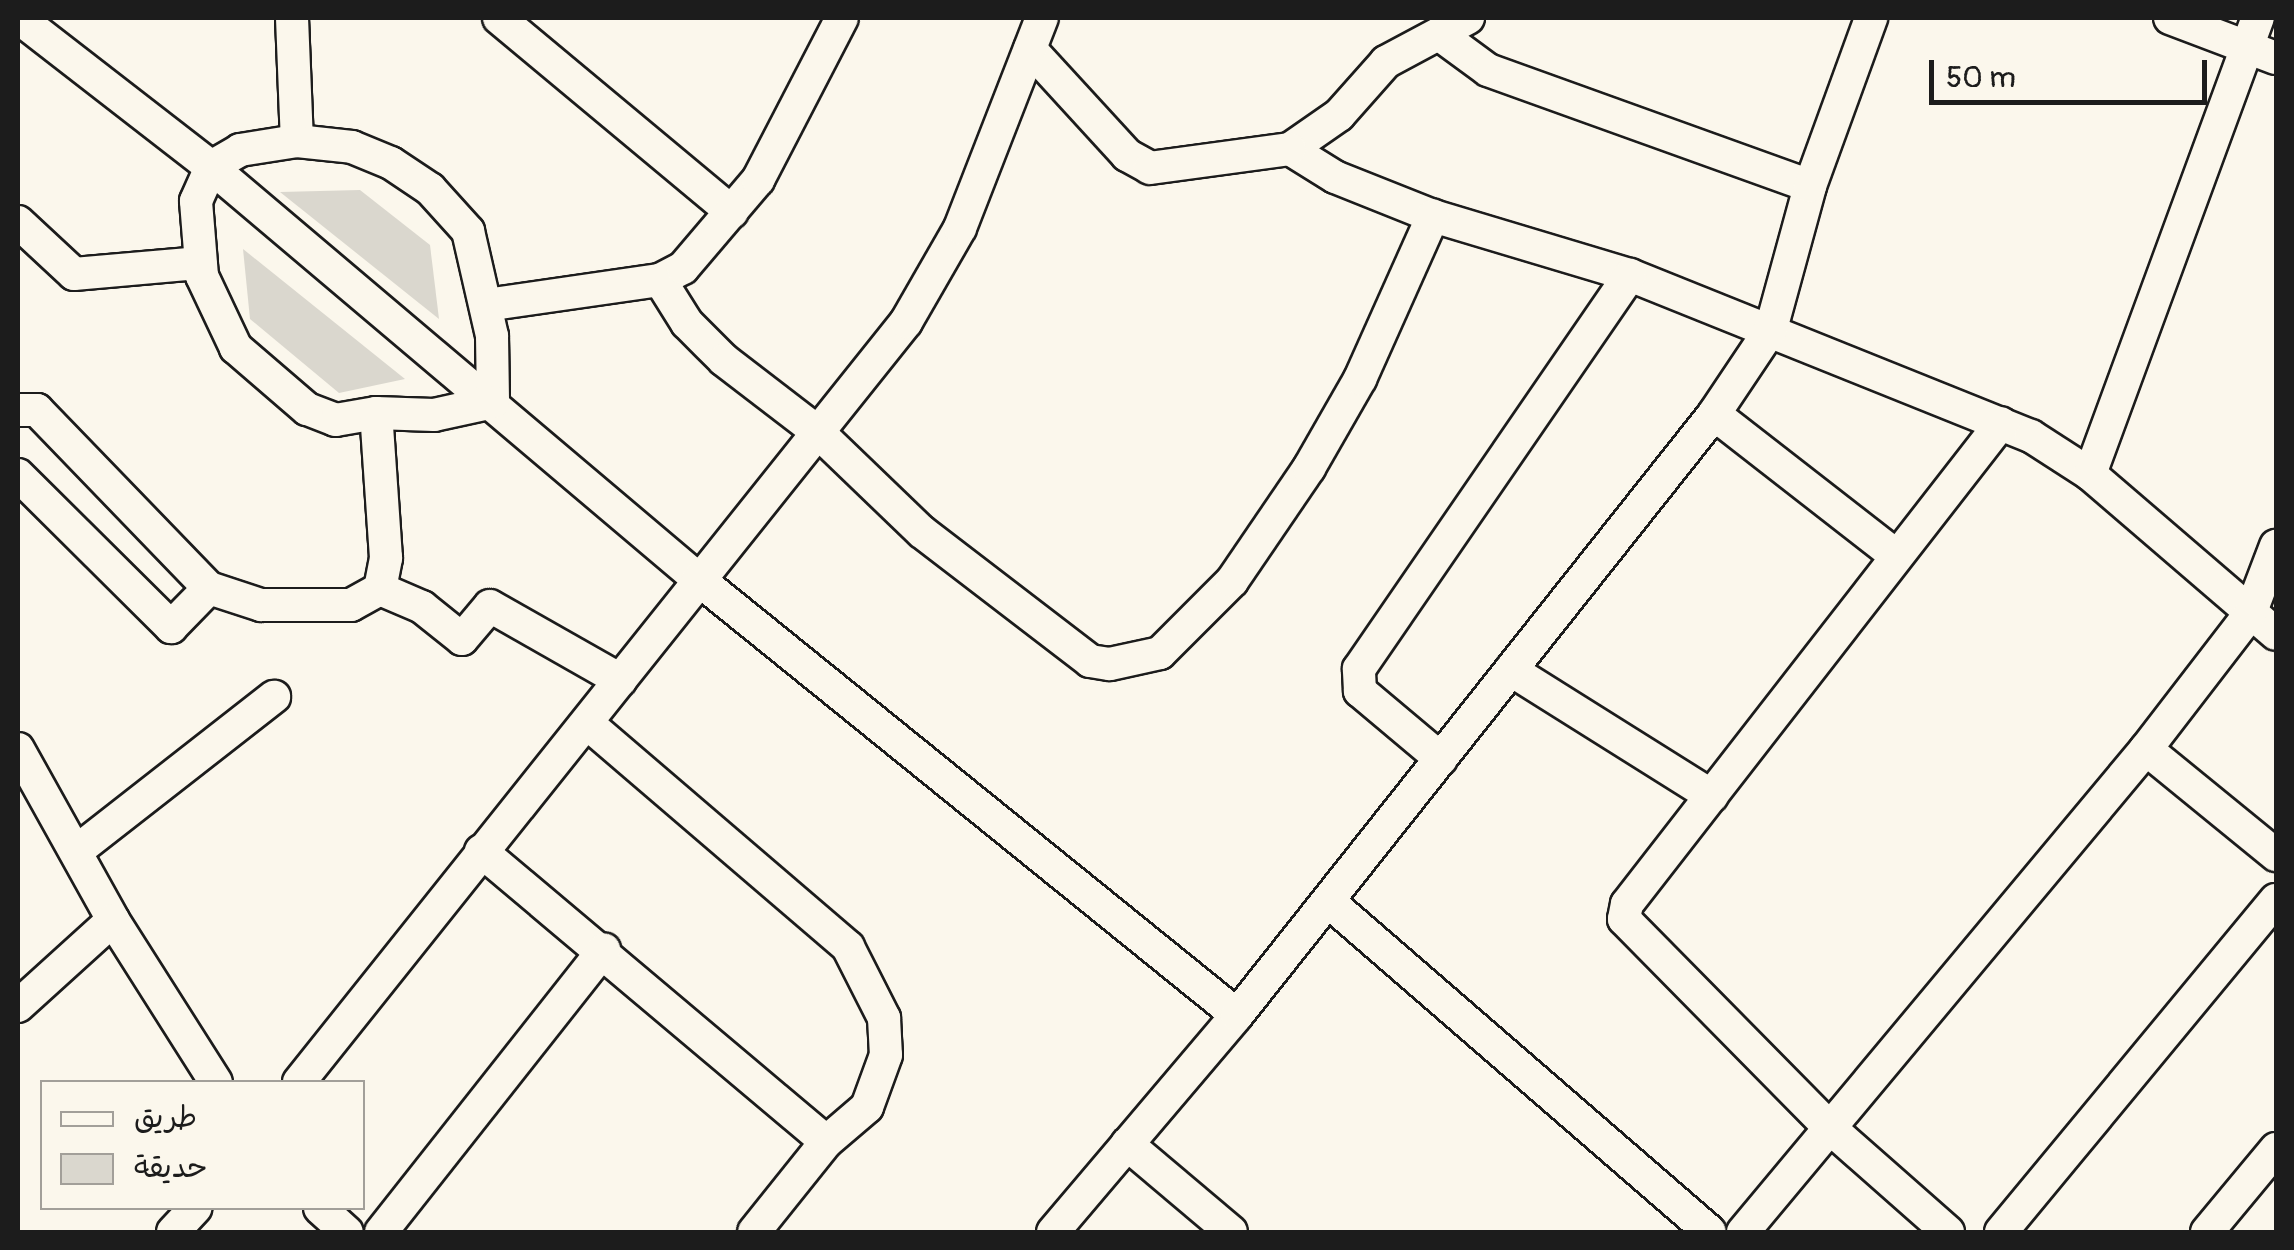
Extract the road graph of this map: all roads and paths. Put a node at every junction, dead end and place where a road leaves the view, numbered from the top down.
1 (292, 18) edge
2 (500, 18) edge
3 (1042, 18) edge
4 (1468, 18) edge
5 (1872, 18) edge
6 (2170, 18) edge
7 (834, 22) edge
8 (37, 23) edge
9 (1438, 34) junction
10 (2260, 41) edge
11 (1030, 49) junction
12 (297, 141) junction
13 (1290, 150) junction
14 (211, 167) junction
15 (1810, 186) junction
16 (732, 212) junction
17 (1433, 216) junction
18 (18, 222) edge
19 (201, 263) junction
20 (1630, 275) junction
21 (660, 280) junction
22 (486, 305) junction
23 (1771, 329) junction
24 (493, 402) junction
25 (18, 410) edge
26 (376, 413) junction
27 (1714, 414) junction
28 (2001, 423) junction
29 (818, 432) junction
30 (2090, 474) junction
31 (18, 475) edge
32 (2276, 546) edge
33 (1894, 555) junction
34 (698, 579) junction
35 (209, 588) junction
36 (380, 589) junction
37 (2263, 624) edge
38 (1511, 670) junction
39 (620, 680) junction
40 (274, 697) dead end
41 (587, 723) junction
42 (18, 749) edge
43 (2146, 749) junction
44 (1441, 758) junction
45 (1712, 796) junction
46 (78, 850) junction
47 (481, 851) junction
48 (2276, 855) edge
49 (1328, 900) junction
50 (2276, 900) edge
51 (113, 920) junction
52 (604, 950) junction
53 (18, 1006) edge
54 (1238, 1015) junction
55 (215, 1080) edge
56 (301, 1080) edge
57 (1829, 1127) junction
58 (826, 1142) junction
59 (1127, 1144) junction
60 (2276, 1149) edge
61 (192, 1210) edge
62 (322, 1210) edge
63 (173, 1232) edge
64 (347, 1232) edge
65 (380, 1232) edge
66 (754, 1232) edge
67 (1053, 1232) edge
68 (1230, 1232) edge
69 (1710, 1232) edge
70 (1743, 1232) edge
71 (1948, 1232) edge
72 (2001, 1232) edge
73 (2207, 1232) edge

1 - 12 street
2 - 16 street
3 - 11 street
4 - 9 street
5 - 15 street
6 - 10 street
7 - 16 street
8 - 14 street
9 - 13 street
9 - 15 street
10 - 30 street
11 - 13 street
11 - 29 street
12 - 14 street
12 - 22 street
13 - 17 street
14 - 19 street
14 - 24 street
15 - 23 street
16 - 21 street
17 - 20 street
17 - 29 street
18 - 19 street
19 - 26 street
20 - 23 street
20 - 44 street
21 - 22 street
21 - 29 street
22 - 24 street
23 - 27 street
23 - 28 street
24 - 26 street
24 - 34 street
25 - 35 street
26 - 36 street
27 - 33 street
27 - 38 street
28 - 30 street
28 - 33 street
29 - 34 street
30 - 37 street
31 - 35 street
32 - 37 street
33 - 45 street
34 - 39 street
34 - 54 street
35 - 36 street
36 - 39 street
37 - 43 street
38 - 44 street
38 - 45 street
39 - 41 street
40 - 46 street
41 - 47 street
41 - 58 street
42 - 46 street
43 - 48 street
43 - 57 street
44 - 49 street
45 - 57 street
46 - 51 street
47 - 52 street
47 - 56 street
49 - 54 street
49 - 69 street
50 - 72 street
51 - 53 street
51 - 55 street
52 - 58 street
52 - 65 street
54 - 59 street
57 - 70 street
57 - 71 street
58 - 66 street
59 - 67 street
59 - 68 street
60 - 73 street
61 - 63 street
62 - 64 street

